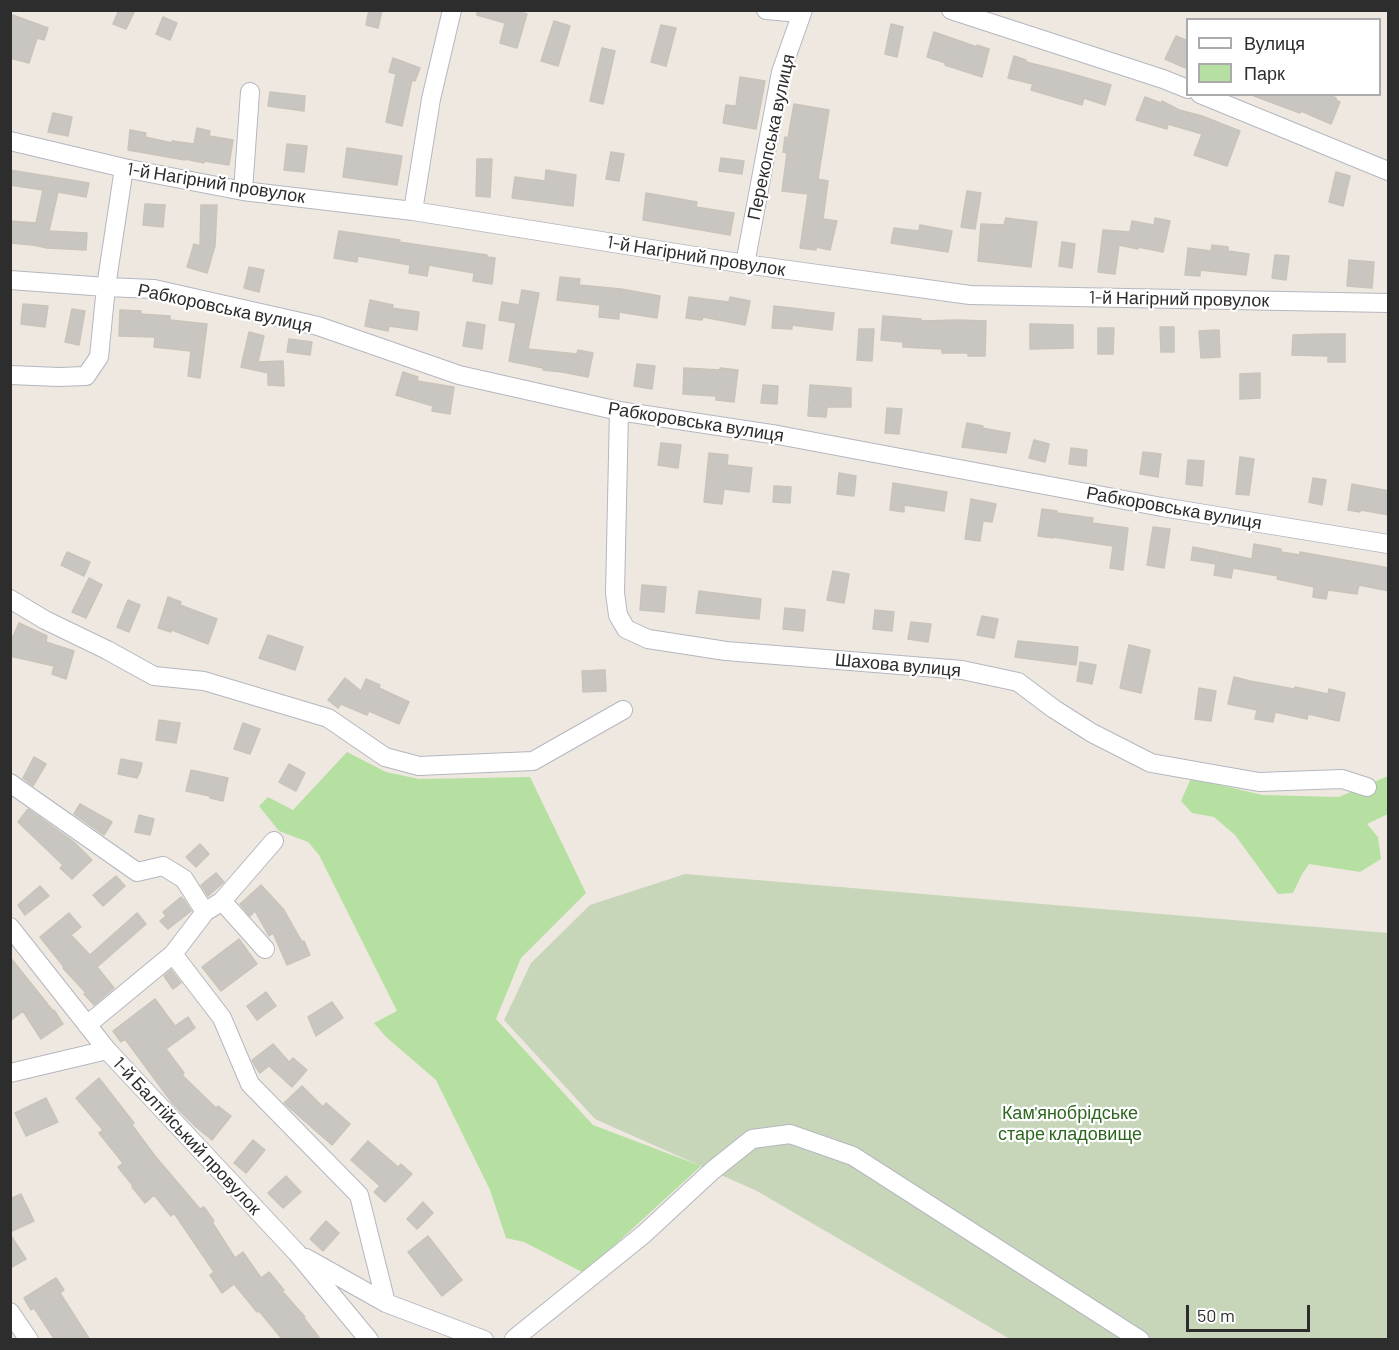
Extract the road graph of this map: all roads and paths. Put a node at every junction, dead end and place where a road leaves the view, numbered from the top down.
1 (452, 10) edge
2 (766, 10) edge
3 (792, 10) edge
4 (803, 10) edge
5 (951, 10) edge
6 (1186, 88) edge
7 (250, 92) dead end
8 (1205, 96) edge
9 (10, 141) edge
10 (123, 168) junction
11 (1389, 171) edge
12 (243, 191) junction
13 (413, 211) junction
14 (745, 264) junction
15 (10, 280) edge
16 (106, 287) junction
17 (1389, 303) edge
18 (10, 375) edge
19 (619, 411) junction
20 (1389, 544) edge
21 (10, 599) edge
22 (623, 710) dead end
23 (10, 783) edge
24 (1367, 787) dead end
25 (274, 841) dead end
26 (222, 901) junction
27 (205, 912) junction
28 (10, 927) edge
29 (266, 950) dead end
30 (172, 954) junction
31 (87, 1025) junction
32 (107, 1050) junction
33 (10, 1073) edge
34 (297, 1253) junction
35 (386, 1303) junction
36 (10, 1312) edge
37 (513, 1339) edge
38 (29, 1340) edge
39 (369, 1340) edge
40 (484, 1340) edge
41 (1140, 1340) edge

1 - 13 street
2 - 3 street
4 - 14 street, Перекопська вулиця
5 - 6 street
7 - 12 street
8 - 11 street
9 - 10 street, 1-й Нагірний провулок
10 - 12 street, 1-й Нагірний провулок
10 - 16 street
12 - 13 street, 1-й Нагірний провулок
13 - 14 street, 1-й Нагірний провулок
14 - 17 street, 1-й Нагірний провулок
15 - 16 street, Рабкоровська вулиця
16 - 18 street
16 - 19 street, Рабкоровська вулиця
19 - 20 street, Рабкоровська вулиця
19 - 24 street, Шахова вулиця
21 - 22 street
23 - 27 street
25 - 26 street
26 - 27 street
26 - 29 street
27 - 30 street
28 - 31 street, 1-й Балтійський провулок
30 - 31 street
30 - 35 street
31 - 32 street, 1-й Балтійський провулок
32 - 33 street
32 - 34 street, 1-й Балтійський провулок
34 - 35 street
34 - 39 street, 1-й Балтійський провулок
35 - 40 street
36 - 38 street
37 - 41 street

